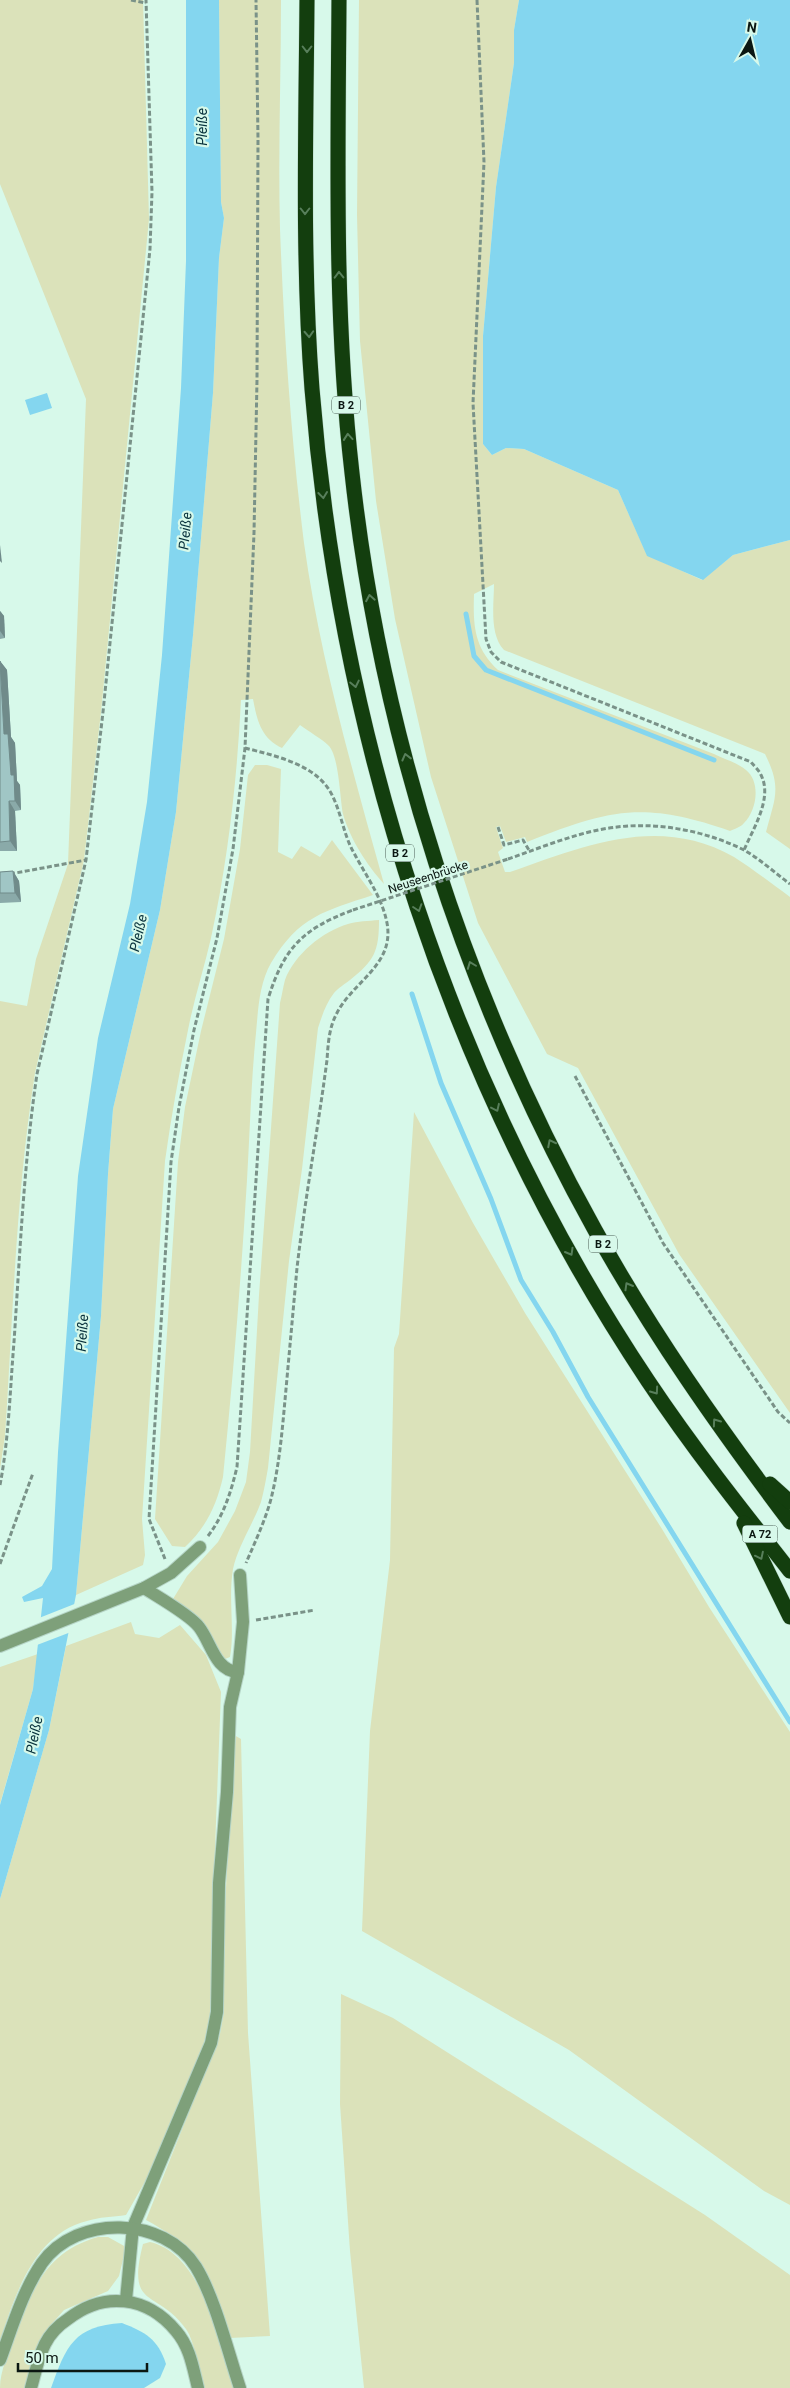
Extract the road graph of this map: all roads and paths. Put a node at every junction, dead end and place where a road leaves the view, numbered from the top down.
1 (131, 0) edge
2 (256, 0) edge
3 (307, 0) edge
4 (339, 0) edge
5 (477, 0) edge
6 (146, 2) edge
7 (245, 748) junction
8 (498, 827) dead end
9 (744, 850) junction
10 (530, 852) junction
11 (86, 860) junction
12 (0, 876) edge
13 (790, 884) edge
14 (575, 1076) dead end
15 (790, 1423) edge
16 (745, 1462) junction
17 (33, 1473) dead end
18 (0, 1485) edge
19 (731, 1497) junction
20 (790, 1502) edge
21 (790, 1522) edge
22 (200, 1547) joint
23 (0, 1564) edge
24 (790, 1571) edge
25 (171, 1573) junction
26 (240, 1574) joint
27 (144, 1588) junction
28 (315, 1610) dead end
29 (790, 1617) edge
30 (243, 1622) junction
31 (0, 1646) edge
32 (238, 1672) junction
33 (133, 2227) junction
34 (126, 2300) junction
35 (0, 2360) edge
36 (31, 2388) edge
37 (198, 2388) edge
38 (240, 2388) edge

1 - 6 path
2 - 7 path
3 -> 19 highway, B 2
16 -> 4 highway, B 2
5 - 9 path
6 - 11 path
7 - 25 path
7 - 26 path
8 - 10 path
9 - 10 path, Neuseenbrücke
9 - 13 path, Neuseenbrücke
10 - 22 path, Neuseenbrücke, bridge
11 - 12 path
11 - 18 path
14 - 15 path
16 - 20 highway
16 - 21 highway, A 72
17 - 23 path
19 - 24 highway, A 72
19 -> 29 highway
22 - 25 lane
25 - 27 lane
26 - 30 lane
27 - 31 lane
27 - 32 lane
28 - 30 path
30 - 32 lane
32 - 33 lane
33 - 34 lane
33 - 35 lane
33 - 38 lane
34 - 36 lane
34 - 37 lane

